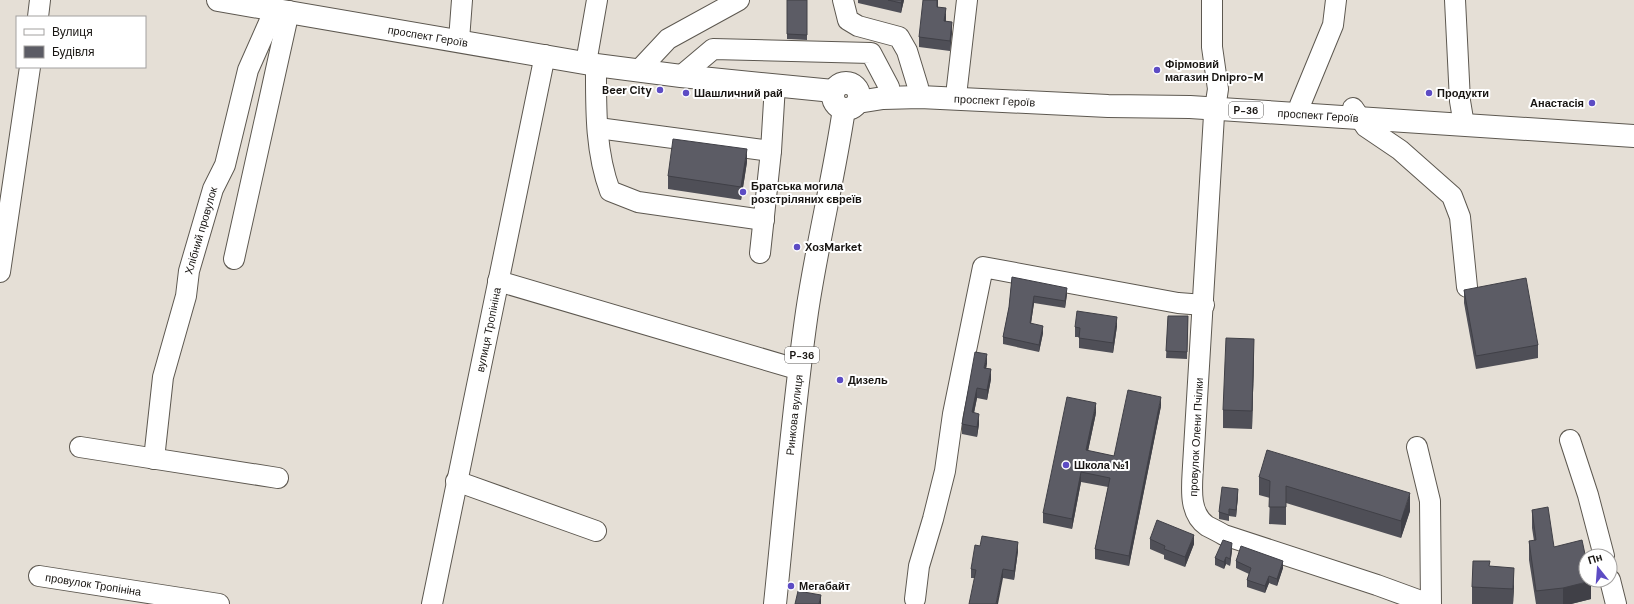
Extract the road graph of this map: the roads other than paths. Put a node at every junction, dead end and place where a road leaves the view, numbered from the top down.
1 (40, 0) edge
2 (218, 0) edge
3 (462, 0) edge
4 (597, 0) edge
5 (739, 0) edge
6 (842, 0) edge
7 (967, 0) edge
8 (1212, 0) edge
9 (1336, 0) edge
10 (1455, 0) edge
11 (282, 10) junction
12 (38, 16) edge
13 (459, 40) junction
14 (545, 55) junction
15 (591, 64) junction
16 (30, 68) edge
17 (639, 70) junction
18 (681, 76) junction
19 (775, 85) junction
20 (888, 87) junction
21 (918, 88) junction
22 (957, 88) junction
23 (848, 98) junction
24 (1215, 104) junction
25 (1300, 105) junction
26 (1356, 113) junction
27 (1463, 119) junction
28 (1634, 125) edge
29 (598, 128) junction
30 (1634, 136) edge
31 (771, 151) junction
32 (764, 220) junction
33 (760, 252) dead end
34 (234, 260) dead end
35 (0, 272) edge
36 (498, 281) junction
37 (1467, 287) dead end
38 (1204, 305) junction
39 (800, 370) junction
40 (1570, 440) dead end
41 (80, 447) dead end
42 (1417, 447) dead end
43 (154, 459) junction
44 (278, 478) dead end
45 (456, 482) junction
46 (596, 531) dead end
47 (1602, 548) edge
48 (38, 576) dead end
49 (1612, 588) edge
50 (914, 599) dead end
51 (219, 604) edge
52 (432, 604) edge
53 (774, 604) edge
54 (1430, 604) edge
55 (1616, 604) edge

1 - 12 street
2 - 11 main road, проспект Героїв
3 - 13 street
4 - 15 street
5 - 17 street
6 - 21 street
7 - 22 street, проспект Героїв
8 - 24 street, провулок Олени Пчілки
9 - 25 street
10 - 27 street
11 - 13 main road, проспект Героїв
11 - 34 street
11 - 43 street, Хлібний провулок
13 - 14 main road, проспект Героїв
14 - 15 main road, проспект Героїв
14 - 36 street, вулиця Тропініна
15 - 17 main road, проспект Героїв
15 - 29 street
16 - 35 street
17 - 18 main road, проспект Героїв
18 - 19 main road, проспект Героїв
18 - 20 street
19 - 23 main road, проспект Героїв
19 - 31 street
20 - 21 main road, проспект Героїв / Р-36
20 - 23 main road, проспект Героїв / Р-36
21 - 22 main road, проспект Героїв / Р-36
22 - 24 main road, проспект Героїв / Р-36
23 - 24 main road, проспект Героїв / Р-36
23 - 39 main road, Ринкова вулиця / Р-36
24 - 25 main road, проспект Героїв / Р-36
24 - 26 main road, проспект Героїв / Р-36
24 - 38 street, провулок Олени Пчілки
25 - 26 main road, проспект Героїв / Р-36
26 - 27 main road, проспект Героїв / Р-36
26 - 37 street
27 - 28 main road, проспект Героїв / Р-36
27 - 30 main road, проспект Героїв / Р-36
29 - 31 street
29 - 32 street
31 - 32 street
32 - 33 street
36 - 39 street
36 - 45 street, вулиця Тропініна
38 - 50 street
38 - 54 street, провулок Олени Пчілки
39 - 53 main road, Ринкова вулиця / Р-36
40 - 47 street
41 - 43 street
42 - 54 street
43 - 44 street
45 - 46 street
45 - 52 street, вулиця Тропініна
48 - 51 street, провулок Тропініна
49 - 55 street

